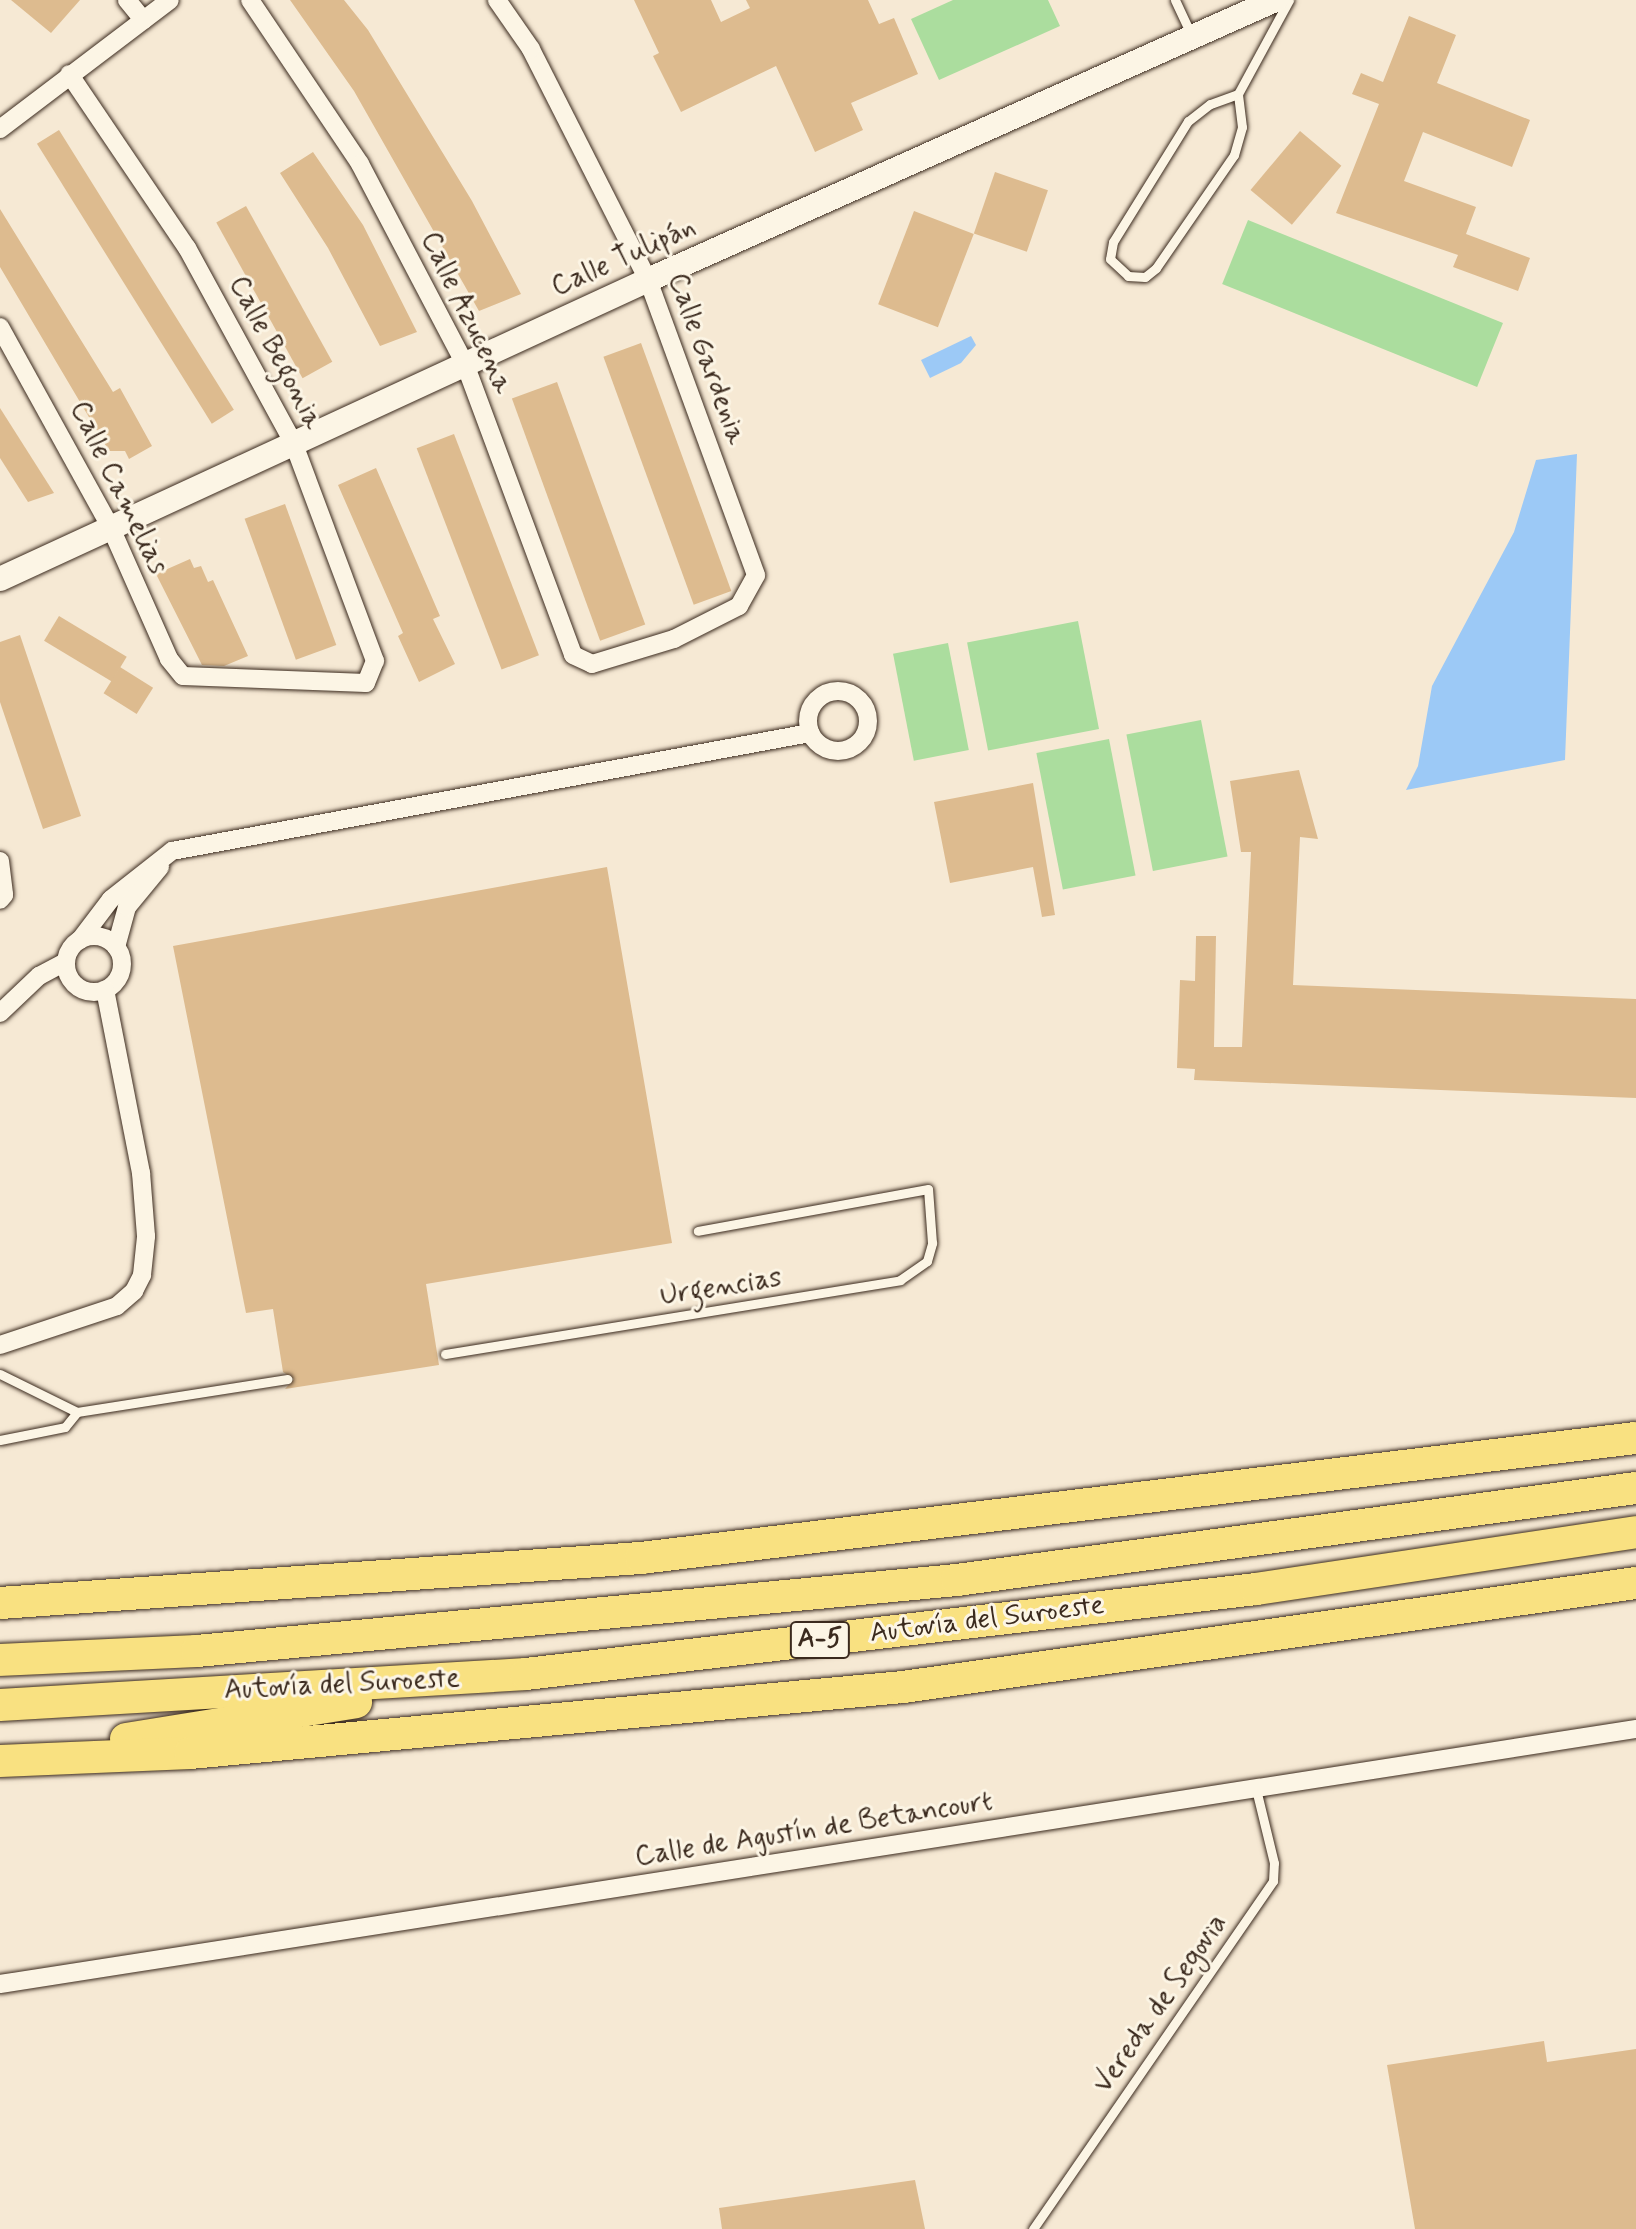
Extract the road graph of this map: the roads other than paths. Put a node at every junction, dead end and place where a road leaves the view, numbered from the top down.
1 (127, 0) edge
2 (170, 0) edge
3 (250, 0) edge
4 (497, 0) edge
5 (1175, 0) edge
6 (1275, 0) edge
7 (1289, 0) edge
8 (143, 20) junction
9 (1193, 37) junction
10 (69, 74) junction
11 (1238, 94) junction
12 (0, 129) edge
13 (648, 280) junction
14 (0, 327) edge
15 (465, 364) junction
16 (294, 444) junction
17 (111, 528) junction
18 (0, 579) edge
19 (592, 664) joint
20 (183, 676) joint
21 (810, 733) dead end
22 (172, 851) junction
23 (0, 861) edge
24 (2, 897) edge
25 (80, 940) junction
26 (116, 947) junction
27 (65, 962) junction
28 (105, 990) junction
29 (0, 1013) edge
30 (698, 1231) dead end
31 (0, 1345) edge
32 (445, 1354) dead end
33 (0, 1374) edge
34 (287, 1379) dead end
35 (77, 1412) junction
36 (1636, 1425) edge
37 (1636, 1438) edge
38 (0, 1440) edge
39 (1493, 1456) junction
40 (1636, 1488) edge
41 (1636, 1532) edge
42 (1636, 1583) edge
43 (0, 1603) edge
44 (0, 1660) edge
45 (526, 1674) junction
46 (0, 1705) edge
47 (1636, 1729) edge
48 (190, 1753) junction
49 (0, 1760) edge
50 (0, 1781) edge
51 (1256, 1789) junction
52 (0, 1984) edge
53 (1033, 2229) edge

1 - 8 street
2 - 8 street
3 - 15 street, Calle Azucena
4 - 13 street, Calle Gardenia
5 - 9 lane
6 - 9 street, Calle Tulipán
7 - 11 lane
8 - 10 street
9 - 13 street, Calle Tulipán
10 - 12 street
10 - 16 street, Calle Begonia
11 - 11 lane
13 - 15 street, Calle Tulipán
13 - 19 street, Calle Gardenia
14 - 17 street, Calle Camelias
15 - 16 street, Calle Tulipán
15 - 19 street, Calle Azucena
16 - 17 street, Calle Tulipán
16 - 20 street, Calle Begonia
17 - 18 street, Calle Tulipán
17 - 20 street, Calle Camelias
21 - 22 street
22 - 25 street
22 - 26 street
23 - 24 street
25 - 26 street
25 - 27 street
26 - 28 street
27 - 28 street
27 - 29 street
28 - 31 street
30 - 32 lane, Urgencias
33 - 35 lane
34 - 35 lane
35 - 38 lane
36 - 39 highway
37 - 39 highway
39 - 43 highway
40 - 44 highway, Autovía del Suroeste / A-5
41 - 45 highway, Autovía del Suroeste / A-5
42 - 48 highway
45 - 46 highway, Autovía del Suroeste / A-5
45 - 49 highway
47 - 51 street, Calle de Agustín de Betancourt
48 - 49 highway
48 - 50 highway
51 - 52 street, Calle de Agustín de Betancourt
51 - 53 lane, Vereda de Segovia

